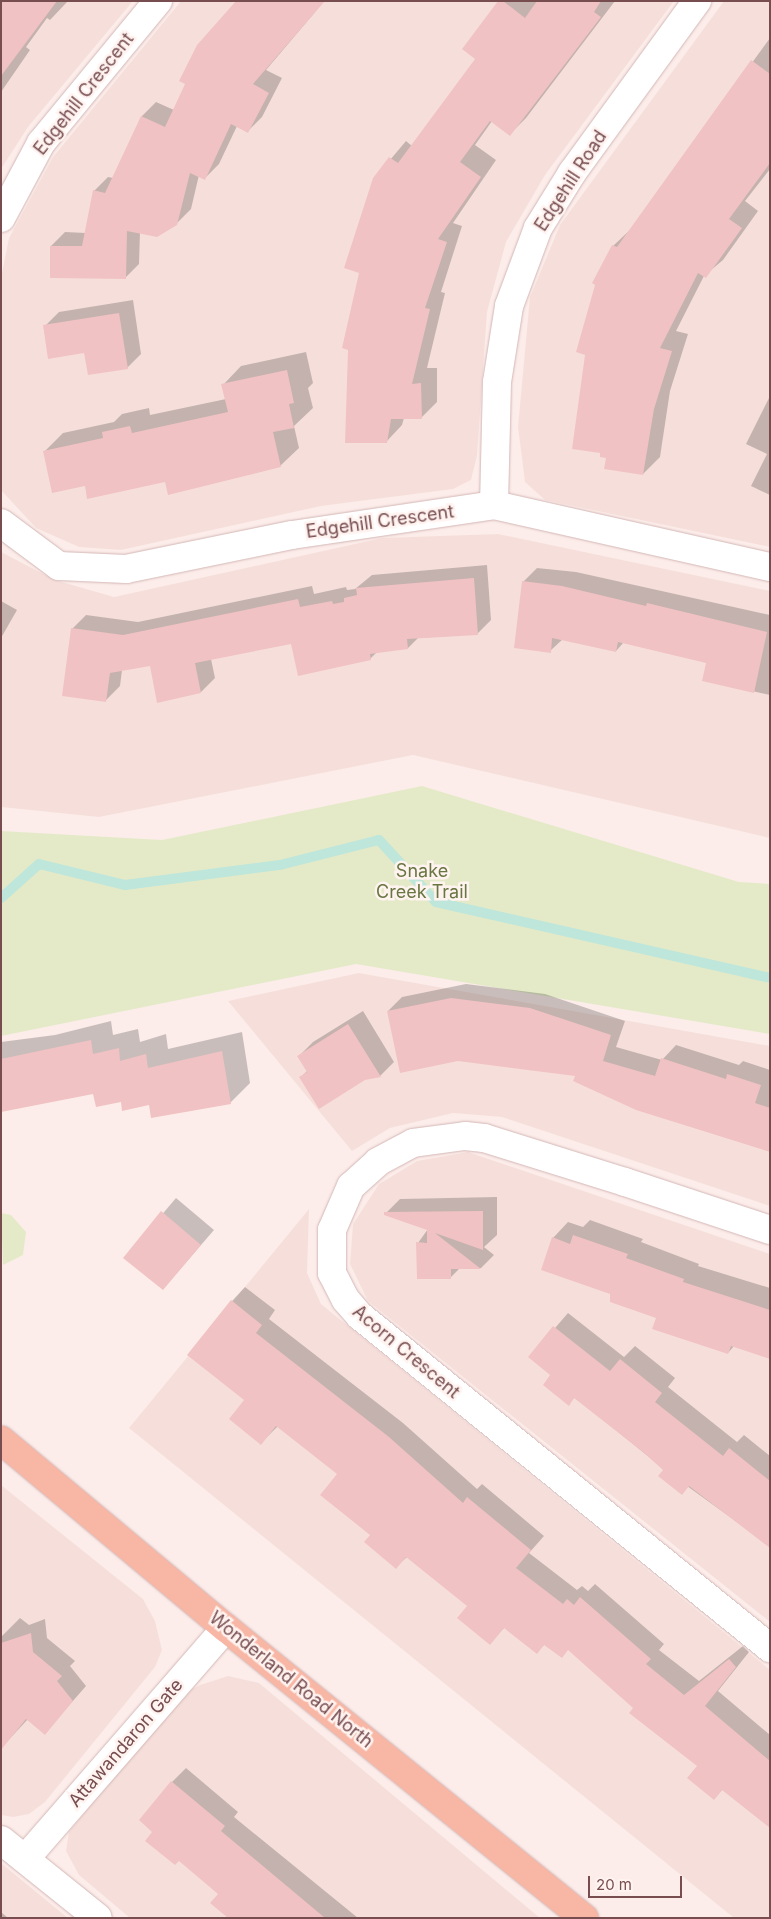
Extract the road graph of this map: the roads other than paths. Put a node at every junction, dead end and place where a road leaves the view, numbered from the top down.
1 (158, 1) edge
2 (697, 1) edge
3 (1, 218) edge
4 (494, 505) junction
5 (1, 523) edge
6 (770, 567) edge
7 (770, 1230) edge
8 (1, 1440) edge
9 (226, 1628) junction
10 (770, 1648) edge
11 (1, 1840) edge
12 (25, 1859) junction
13 (98, 1918) edge
14 (584, 1918) edge

1 - 3 street, Edgehill Crescent
2 - 4 street, Edgehill Road
4 - 5 street, Edgehill Crescent
4 - 6 street, Edgehill Crescent
7 - 10 street, Acorn Crescent
8 - 9 main road, Wonderland Road North
9 - 12 street, Attawandaron Gate
9 - 14 main road, Wonderland Road North
11 - 12 street
12 - 13 street

